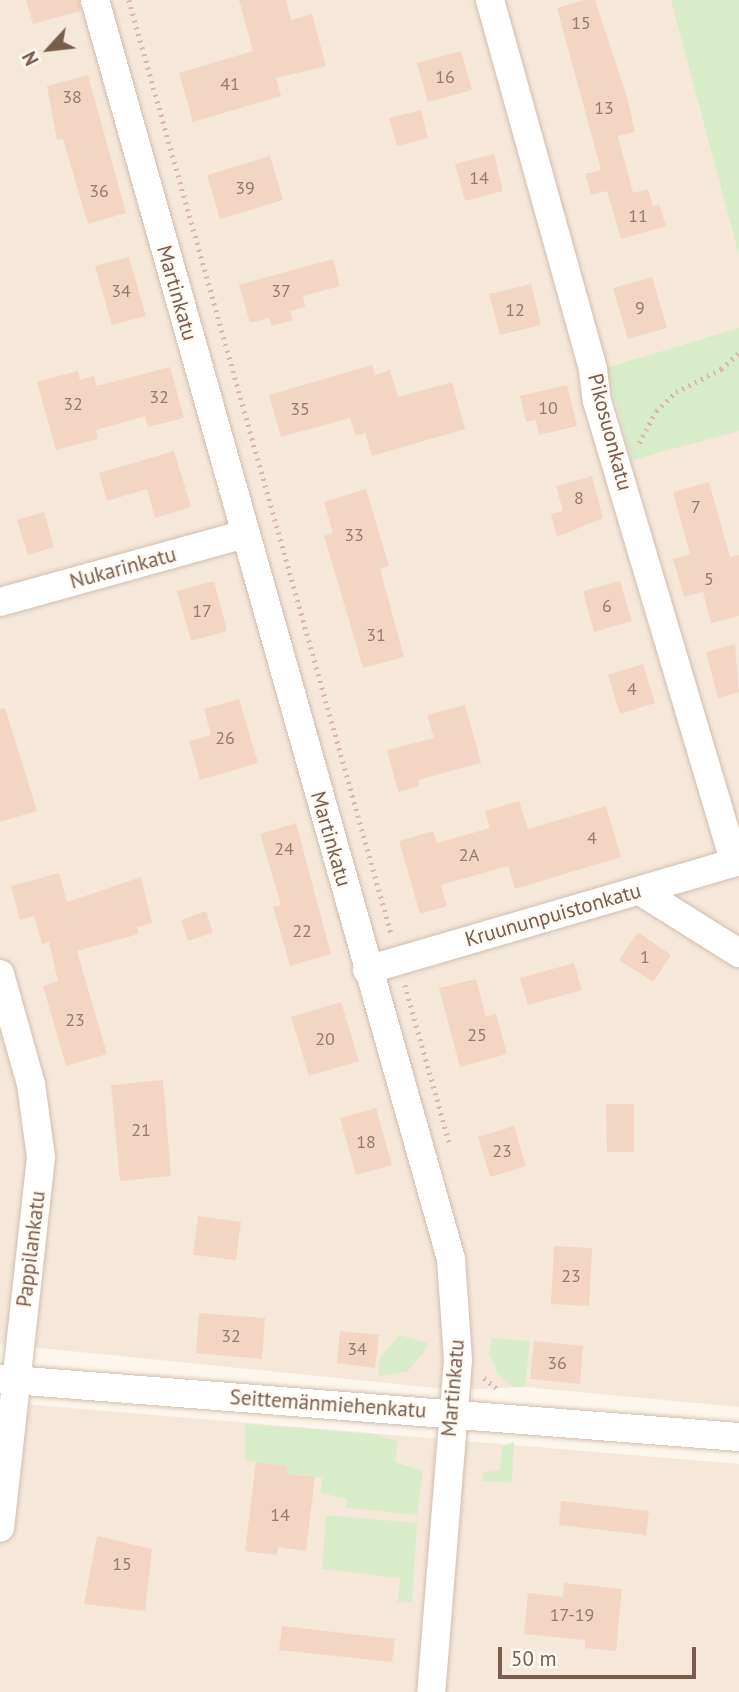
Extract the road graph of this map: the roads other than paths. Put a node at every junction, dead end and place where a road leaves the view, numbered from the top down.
1 (95, 0) edge
2 (490, 0) edge
3 (245, 534) junction
4 (0, 602) edge
5 (736, 862) edge
6 (640, 891) junction
7 (739, 953) edge
8 (367, 970) junction
9 (0, 974) edge
10 (9, 1380) edge
11 (453, 1414) junction
12 (739, 1437) edge
13 (0, 1528) edge
14 (431, 1692) edge

1 - 3 street, Martinkatu
2 - 5 street, Pikosuonkatu
3 - 4 street, Nukarinkatu
3 - 8 street, Martinkatu
5 - 6 street, Kruununpuistonkatu
6 - 7 street
6 - 8 street, Kruununpuistonkatu
8 - 11 street, Martinkatu
9 - 10 street, Pappilankatu
10 - 11 street, Seittemänmiehenkatu
10 - 13 street, Pappilankatu
11 - 12 street, Seittemänmiehenkatu
11 - 14 street, Martinkatu

